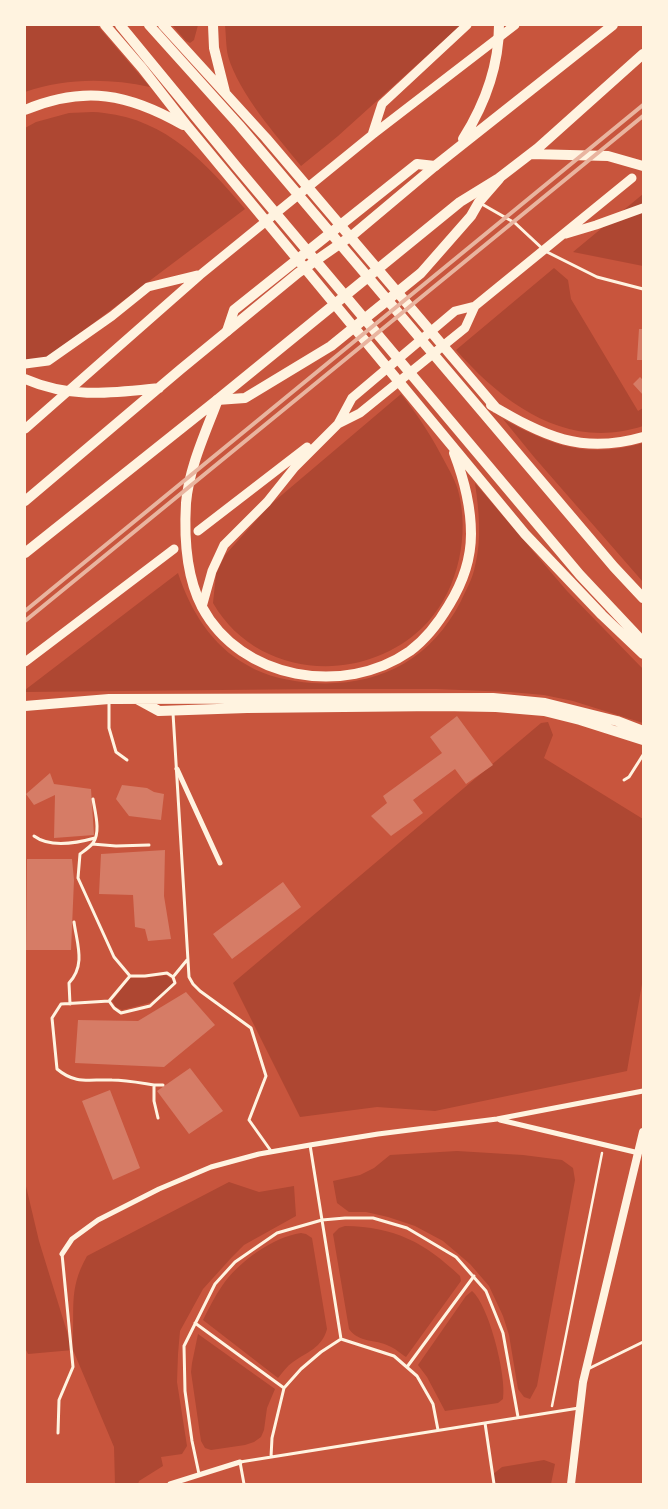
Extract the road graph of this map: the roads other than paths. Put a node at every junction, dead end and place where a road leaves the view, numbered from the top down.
1 (106, 25) edge
2 (120, 25) edge
3 (149, 25) edge
4 (163, 25) edge
5 (213, 25) edge
6 (467, 25) edge
7 (500, 25) edge
8 (515, 25) edge
9 (613, 25) edge
10 (643, 54) edge
11 (227, 96) junction
12 (25, 110) edge
13 (239, 125) junction
14 (188, 127) junction
15 (372, 135) junction
16 (217, 143) junction
17 (458, 147) junction
18 (531, 154) junction
19 (435, 166) junction
20 (643, 166) edge
21 (500, 178) junction
22 (632, 178) dead end
23 (469, 196) junction
24 (479, 202) junction
25 (643, 208) edge
26 (561, 235) junction
27 (545, 251) junction
28 (200, 275) junction
29 (643, 289) edge
30 (476, 306) junction
31 (227, 331) junction
32 (25, 364) edge
33 (25, 379) edge
34 (159, 388) junction
35 (462, 388) junction
36 (217, 400) junction
37 (438, 407) junction
38 (496, 408) junction
39 (338, 424) junction
40 (25, 429) edge
41 (643, 437) edge
42 (452, 445) junction
43 (25, 501) edge
44 (198, 531) dead end
45 (174, 549) dead end
46 (25, 553) edge
47 (643, 598) edge
48 (202, 607) junction
49 (643, 642) edge
50 (643, 654) edge
51 (25, 662) edge
52 (109, 698) junction
53 (136, 698) junction
54 (50, 704) junction
55 (25, 706) edge
56 (172, 710) junction
57 (25, 712) edge
58 (643, 731) edge
59 (643, 740) edge
60 (643, 755) edge
61 (126, 760) dead end
62 (177, 770) junction
63 (624, 780) dead end
64 (93, 799) dead end
65 (34, 836) dead end
66 (96, 838) junction
67 (92, 844) junction
68 (149, 845) dead end
69 (220, 863) dead end
70 (74, 922) dead end
71 (187, 960) junction
72 (130, 976) junction
73 (173, 977) junction
74 (110, 1001) junction
75 (70, 1004) junction
76 (154, 1085) junction
77 (163, 1085) dead end
78 (643, 1091) edge
79 (158, 1118) dead end
80 (497, 1119) junction
81 (643, 1136) edge
82 (310, 1145) junction
83 (272, 1152) junction
84 (638, 1153) junction
85 (322, 1220) junction
86 (62, 1254) joint
87 (474, 1276) junction
88 (195, 1323) junction
89 (341, 1339) junction
90 (643, 1342) edge
91 (407, 1368) junction
92 (586, 1370) junction
93 (284, 1388) junction
94 (580, 1407) junction
95 (518, 1417) junction
96 (485, 1423) junction
97 (438, 1430) junction
98 (58, 1433) dead end
99 (271, 1457) junction
100 (240, 1462) junction
101 (199, 1474) junction
102 (170, 1484) edge
103 (244, 1484) edge
104 (494, 1484) edge
105 (571, 1484) edge

1 - 14 main road
2 - 16 main road
3 - 13 main road
4 - 11 main road
5 - 11 main road
6 - 15 main road
7 - 17 main road
8 - 15 main road
9 - 17 main road
10 - 18 main road
11 - 13 main road
11 - 38 main road
12 - 14 main road
13 - 35 main road
14 - 16 main road
14 - 42 main road
15 - 28 main road
16 - 37 main road
17 - 19 main road
18 - 20 main road
18 - 21 main road
19 - 31 main road
19 - 31 main road
21 - 23 main road
21 - 24 main road
22 - 26 main road
23 - 24 lane
23 - 36 main road
24 - 27 lane
24 - 36 main road
25 - 26 main road
26 - 27 main road
27 - 29 lane
27 - 30 main road
28 - 32 main road
28 - 40 main road
30 - 39 main road
30 - 39 main road
31 - 34 main road
33 - 34 main road
34 - 43 main road
35 - 38 main road
35 - 47 main road
36 - 46 main road
36 - 48 main road
37 - 42 main road
37 - 49 main road
38 - 41 main road
39 - 44 main road
39 - 48 main road
42 - 48 main road
42 - 50 main road
45 - 51 main road
52 - 53 main road
52 - 54 main road
52 - 61 lane
53 - 56 main road
53 - 58 main road
54 - 55 main road
54 - 57 main road
56 - 59 main road
56 - 62 lane
60 - 63 lane
62 - 69 street
62 - 71 lane
64 - 66 lane
65 - 66 lane
66 - 67 lane
67 - 68 lane
67 - 72 lane
70 - 75 lane
71 - 73 lane
71 - 83 lane
72 - 73 lane
72 - 74 lane
73 - 74 lane
74 - 75 lane
75 - 76 lane
76 - 77 lane
76 - 79 lane
78 - 80 street
80 - 82 street
80 - 84 street
81 - 84 street
82 - 83 street
82 - 85 lane
83 - 86 street
84 - 92 street
85 - 87 lane
85 - 88 lane
85 - 89 lane
86 - 98 lane
87 - 91 lane
87 - 95 lane
88 - 93 lane
88 - 101 lane
89 - 91 lane
89 - 93 lane
90 - 92 lane
91 - 97 lane
92 - 94 street
93 - 99 lane
94 - 95 lane
94 - 105 street
95 - 96 lane
96 - 97 lane
96 - 104 lane
97 - 99 lane
99 - 100 lane
100 - 101 street
100 - 103 lane
101 - 102 street

